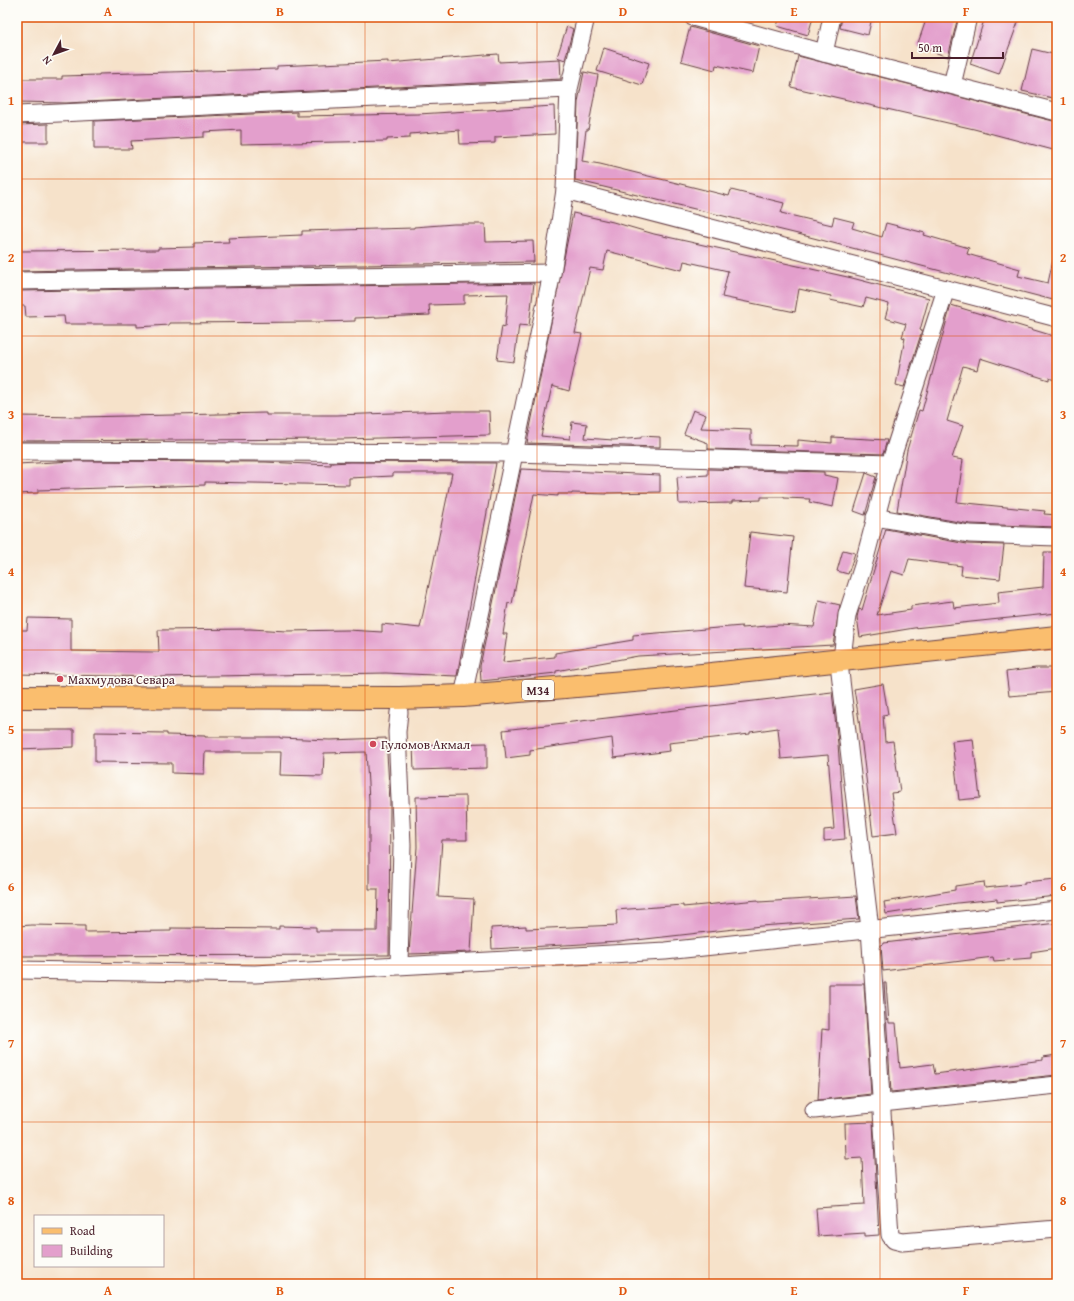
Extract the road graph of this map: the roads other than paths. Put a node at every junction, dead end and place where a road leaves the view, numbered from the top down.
1 (586, 17) edge
2 (693, 17) edge
3 (832, 17) edge
4 (968, 17) edge
5 (824, 53) junction
6 (952, 85) junction
7 (569, 89) junction
8 (1057, 112) edge
9 (17, 115) edge
10 (565, 190) junction
11 (552, 273) junction
12 (17, 281) edge
13 (946, 289) junction
14 (1057, 318) edge
15 (17, 451) edge
16 (513, 453) junction
17 (890, 464) junction
18 (875, 517) junction
19 (1057, 537) edge
20 (1057, 637) edge
21 (1057, 651) edge
22 (841, 666) junction
23 (463, 696) junction
24 (17, 697) edge
25 (17, 710) edge
26 (399, 712) junction
27 (1057, 910) edge
28 (870, 929) junction
29 (399, 965) junction
30 (17, 970) edge
31 (1057, 1085) edge
32 (881, 1104) junction
33 (814, 1110) dead end
34 (1057, 1229) edge

1 - 7 street
2 - 5 street
3 - 5 street
4 - 6 street
5 - 6 street
6 - 8 street
7 - 9 street
7 - 10 street
10 - 11 street
10 - 13 street
11 - 12 street
11 - 16 street
13 - 14 street
13 - 17 street
15 - 16 street
16 - 17 street
16 - 23 street
17 - 18 street
18 - 19 street
18 - 22 street
20 - 22 main road, M34
21 - 22 main road, M34
22 - 23 main road, M34
22 - 26 main road, M34
22 - 28 street
23 - 24 main road, M34
25 - 26 main road, M34
26 - 29 street
27 - 28 street
28 - 29 street
28 - 32 street
29 - 30 street
31 - 32 street
32 - 33 street
32 - 34 street

